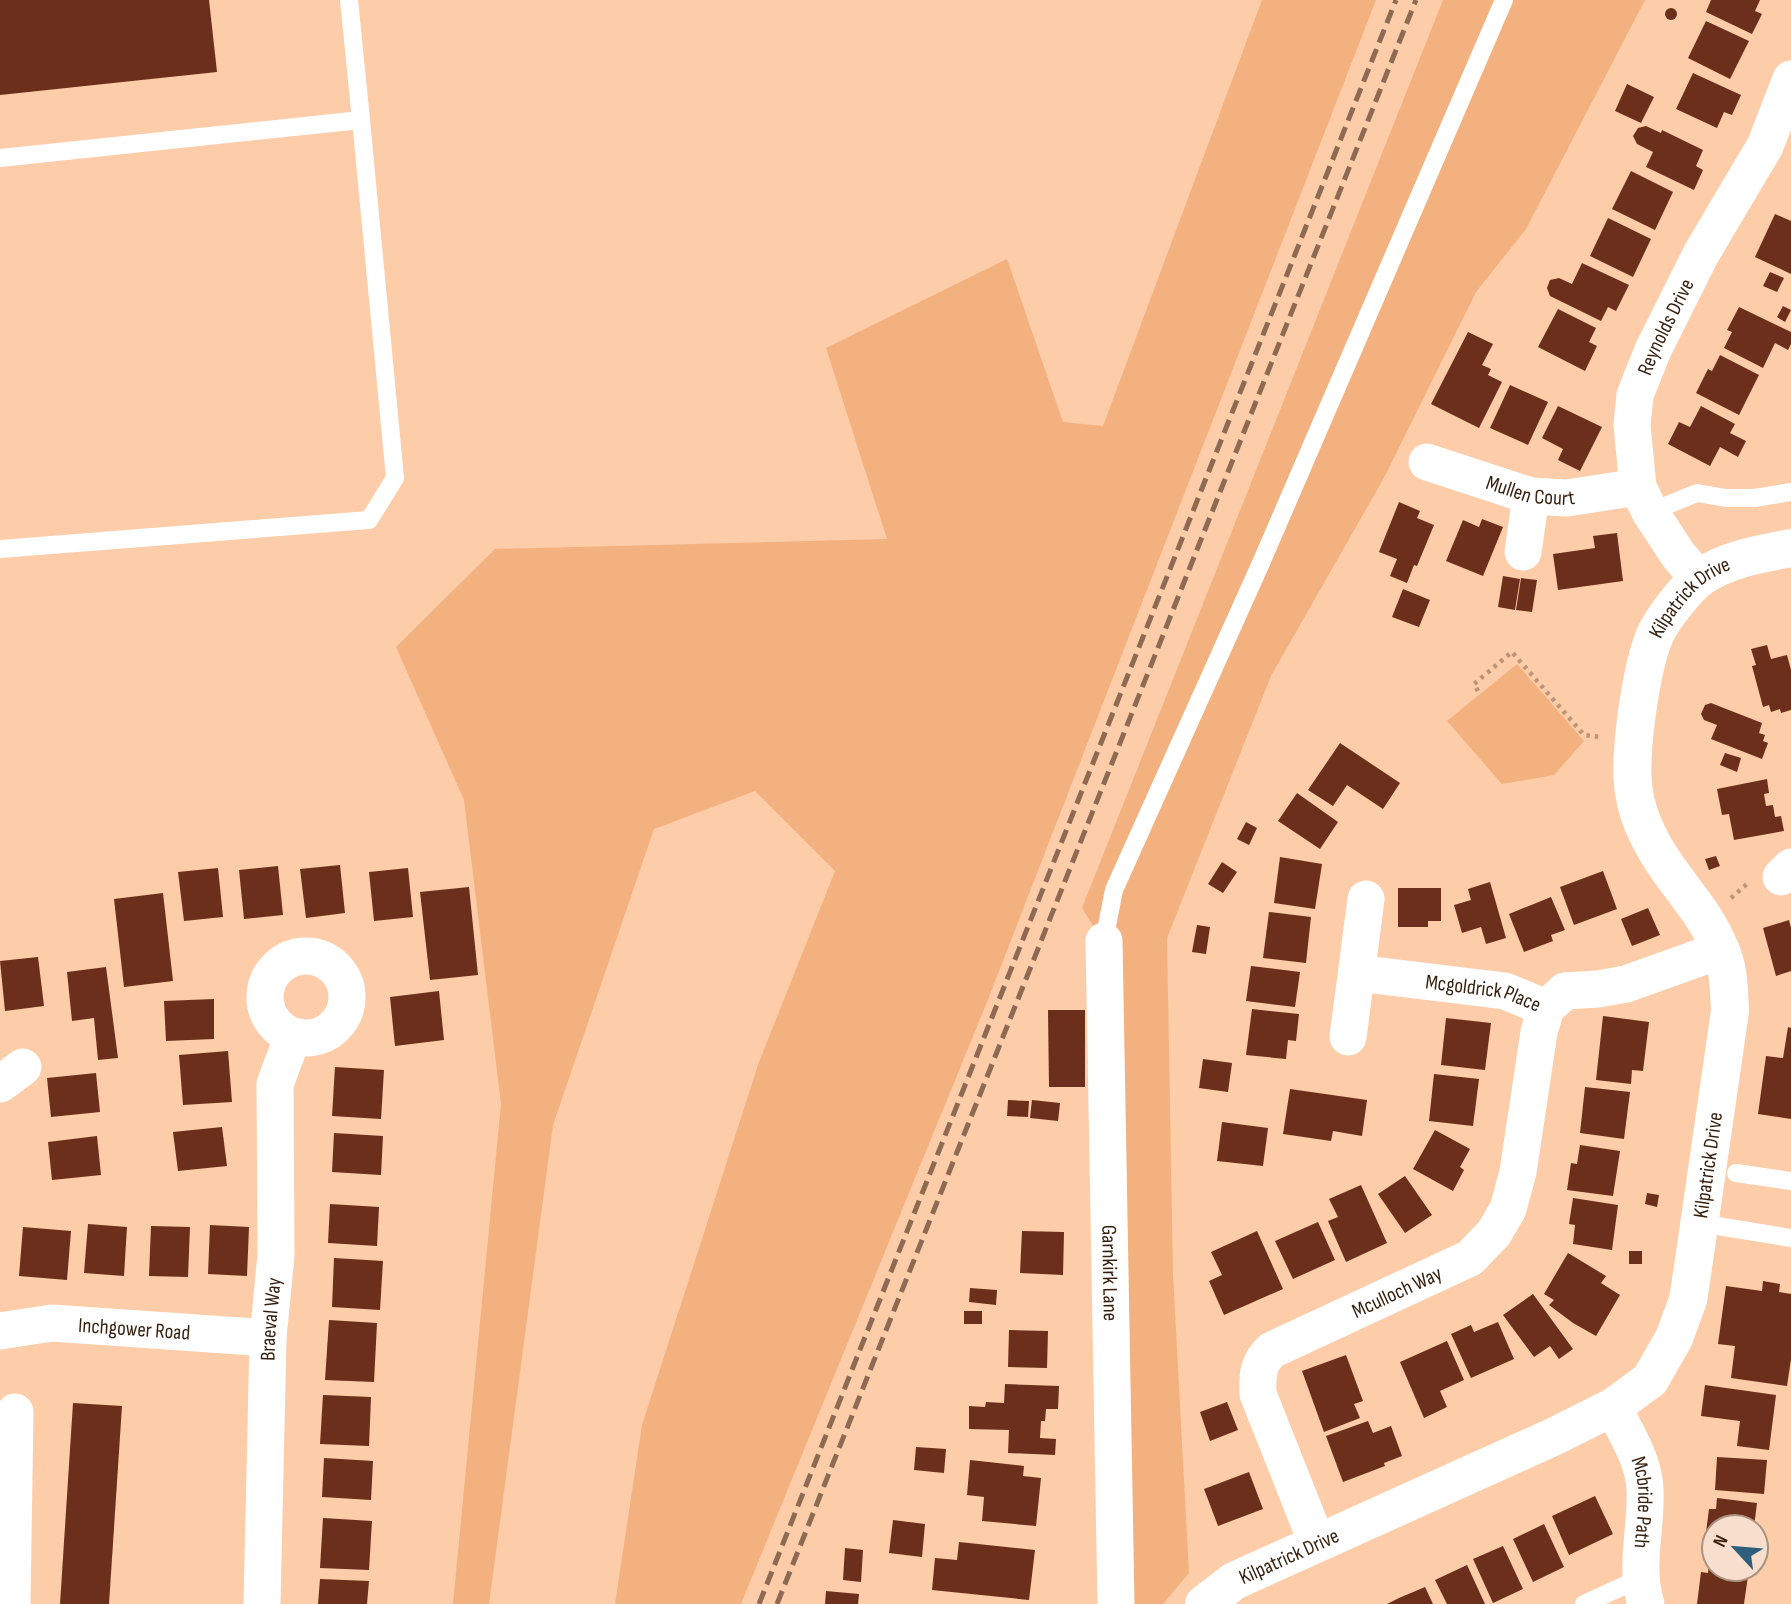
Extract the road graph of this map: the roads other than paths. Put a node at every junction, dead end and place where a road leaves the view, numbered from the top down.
1 (349, 0) edge
2 (1504, 0) edge
3 (1791, 79) edge
4 (361, 120) junction
5 (1778, 153) edge
6 (0, 158) edge
7 (1427, 462) dead end
8 (1791, 492) edge
9 (1531, 496) junction
10 (1644, 499) junction
11 (1791, 548) edge
12 (0, 550) edge
13 (1523, 552) dead end
14 (1699, 579) junction
15 (1366, 899) dead end
16 (1714, 935) junction
17 (1104, 941) joint
18 (1357, 973) junction
19 (1546, 1008) junction
20 (293, 1036) dead end
21 (1348, 1037) dead end
22 (1736, 1173) dead end
23 (1791, 1181) edge
24 (1699, 1223) junction
25 (1791, 1238) edge
26 (0, 1324) edge
27 (0, 1331) edge
28 (268, 1338) junction
29 (1613, 1407) junction
30 (15, 1412) dead end
31 (1317, 1543) junction
32 (1643, 1591) edge
33 (12, 1604) edge
34 (262, 1604) edge
35 (1116, 1604) edge
36 (1204, 1604) edge
37 (1584, 1604) edge

1 - 4 lane
2 - 17 lane
3 - 5 street, Reynolds Drive
4 - 6 lane
4 - 12 lane
5 - 10 street, Reynolds Drive
7 - 9 street, Mullen Court
8 - 10 lane
9 - 10 street, Mullen Court
9 - 13 street
10 - 14 street, Reynolds Drive
11 - 14 street, Kilpatrick Drive
14 - 16 street, Kilpatrick Drive
15 - 18 street
16 - 19 street, Mcgoldrick Place
16 - 24 street, Kilpatrick Drive
17 - 35 street, Garnkirk Lane
18 - 19 street, Mcgoldrick Place
18 - 21 street
19 - 31 street, Mculloch Way
20 - 28 street, Braeval Way
22 - 23 lane
24 - 25 lane
24 - 29 street, Kilpatrick Drive
26 - 27 street
27 - 28 street, Inchgower Road
28 - 34 street, Braeval Way
29 - 31 street, Kilpatrick Drive
29 - 32 street, Mcbride Path
30 - 33 street
31 - 36 street, Kilpatrick Drive
32 - 37 lane

